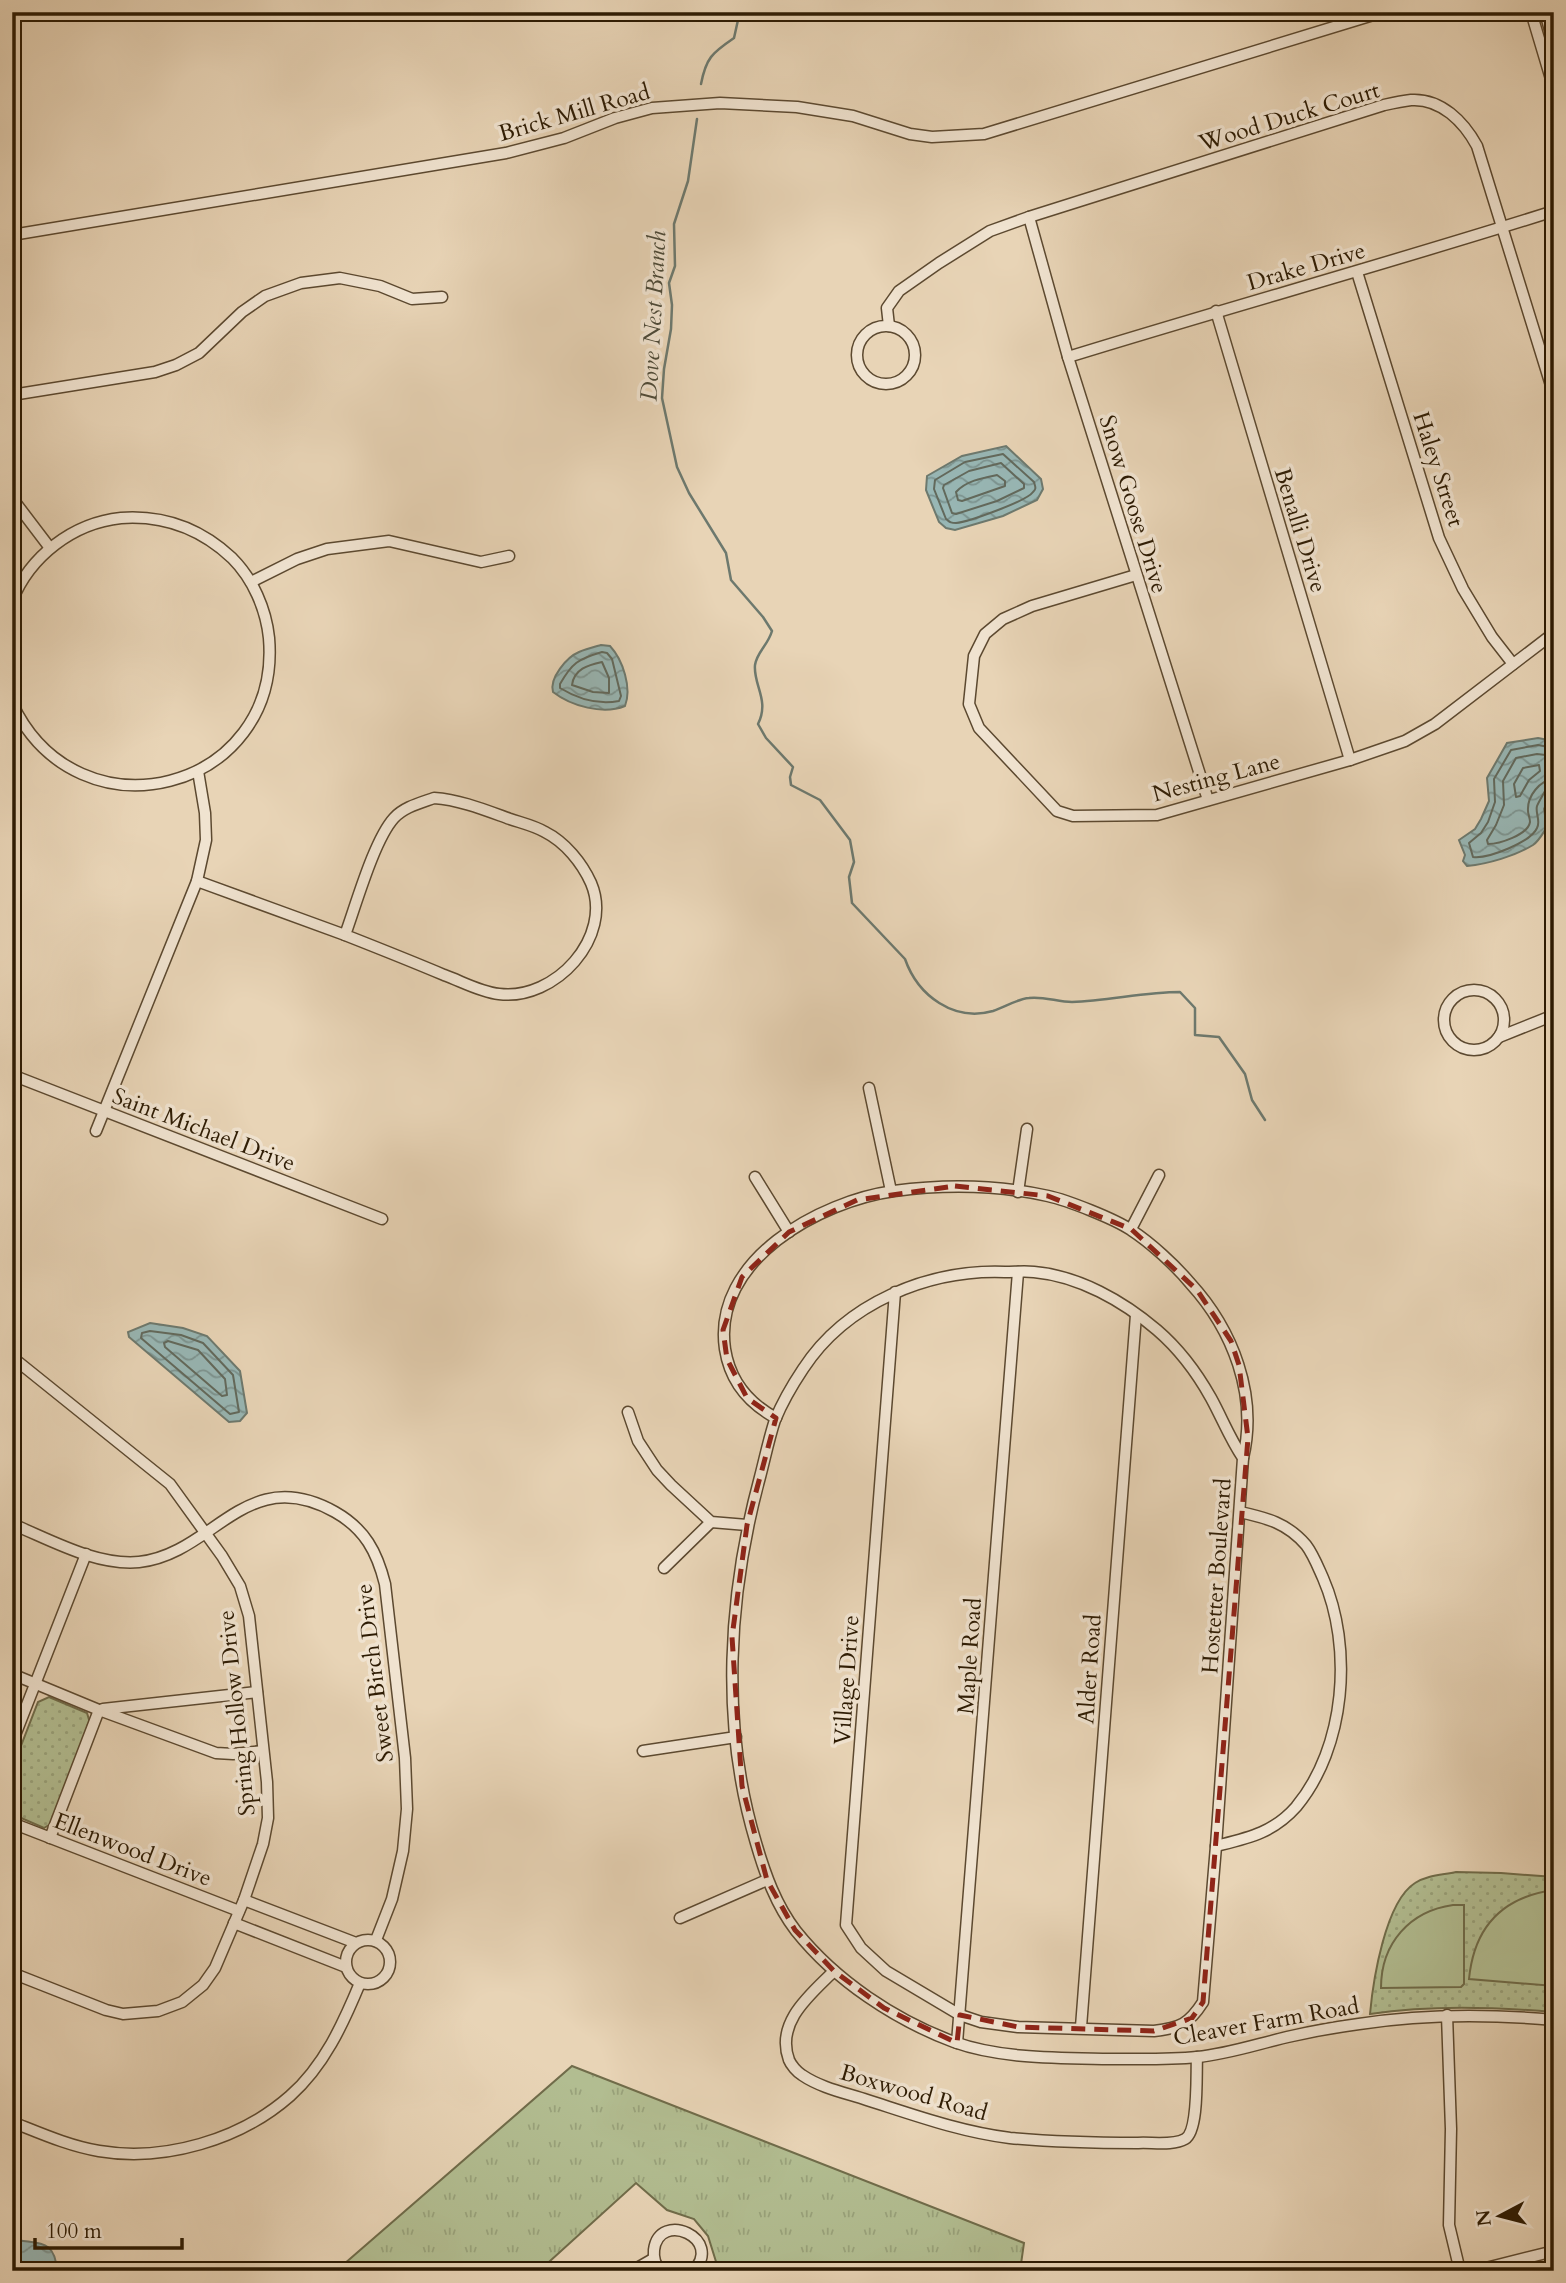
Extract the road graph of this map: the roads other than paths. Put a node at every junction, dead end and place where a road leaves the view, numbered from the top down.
1 (1383, 12) edge
2 (1531, 12) edge
3 (1545, 12) edge
4 (1554, 45) edge
5 (1554, 89) edge
6 (1554, 211) edge
7 (1029, 217) junction
8 (1502, 227) junction
9 (12, 235) edge
10 (1357, 272) junction
11 (442, 297) dead end
12 (1216, 311) junction
13 (888, 326) junction
14 (1068, 356) junction
15 (12, 395) edge
16 (1554, 395) edge
17 (12, 498) edge
18 (50, 548) junction
19 (509, 556) dead end
20 (1136, 575) junction
21 (251, 582) junction
22 (12, 601) edge
23 (1554, 633) edge
24 (1513, 664) junction
25 (12, 703) edge
26 (16, 724) edge
27 (1350, 760) junction
28 (198, 771) junction
29 (1208, 800) junction
30 (197, 881) junction
31 (345, 935) junction
32 (1554, 1016) edge
33 (1499, 1037) junction
34 (12, 1075) edge
35 (869, 1088) dead end
36 (103, 1111) junction
37 (1027, 1129) dead end
38 (96, 1131) dead end
39 (1158, 1175) dead end
40 (755, 1177) dead end
41 (891, 1191) junction
42 (1018, 1192) junction
43 (382, 1219) dead end
44 (1131, 1229) junction
45 (789, 1232) junction
46 (1018, 1272) junction
47 (895, 1292) junction
48 (1136, 1315) junction
49 (12, 1357) edge
50 (628, 1412) dead end
51 (776, 1418) junction
52 (1243, 1458) junction
53 (1240, 1513) junction
54 (711, 1522) junction
55 (12, 1524) edge
56 (747, 1525) junction
57 (205, 1531) junction
58 (86, 1554) junction
59 (664, 1568) dead end
60 (12, 1674) edge
61 (36, 1683) junction
62 (257, 1692) junction
63 (99, 1710) junction
64 (736, 1737) junction
65 (12, 1742) edge
66 (263, 1751) junction
67 (643, 1751) dead end
68 (12, 1823) edge
69 (50, 1838) junction
70 (1216, 1846) junction
71 (767, 1880) junction
72 (244, 1899) junction
73 (239, 1911) junction
74 (680, 1918) dead end
75 (234, 1923) junction
76 (376, 1940) junction
77 (356, 1943) junction
78 (346, 1967) junction
79 (834, 1971) junction
80 (12, 1973) edge
81 (360, 1983) junction
82 (960, 2015) junction
83 (1447, 2015) junction
84 (1554, 2020) edge
85 (1081, 2027) junction
86 (957, 2043) junction
87 (1197, 2057) junction
88 (12, 2122) edge
89 (1551, 2252) edge
90 (653, 2259) junction
91 (632, 2271) edge
92 (661, 2271) edge
93 (693, 2271) edge
94 (1460, 2271) edge
95 (1474, 2271) edge
96 (1553, 2271) edge

1 - 9 street, Brick Mill Road
2 - 5 street
3 - 4 street
6 - 8 street, Drake Drive
7 - 8 street, Wood Duck Court
7 - 13 street, Wood Duck Court
7 - 14 street, Snow Goose Drive
8 - 10 street, Drake Drive
8 - 16 street, Wood Duck Court
10 - 12 street, Drake Drive
10 - 24 street, Haley Street
11 - 15 street
12 - 14 street, Drake Drive
12 - 27 street, Benalli Drive
13 - 13 street
14 - 20 street, Snow Goose Drive
17 - 18 street
18 - 21 street
18 - 22 street
19 - 21 street
20 - 29 street, Snow Goose Drive
20 - 29 street, Nesting Lane
21 - 28 street
23 - 24 street, Nesting Lane
24 - 27 street, Nesting Lane
25 - 26 street
26 - 28 street
27 - 29 street, Nesting Lane
28 - 30 street
30 - 31 street
30 - 36 street
31 - 31 street
32 - 33 street
33 - 33 street
34 - 36 street, Saint Michael Drive
35 - 41 street
36 - 38 street
36 - 43 street, Saint Michael Drive
37 - 42 street
39 - 44 street
40 - 45 street
41 - 42 street
41 - 45 street
42 - 44 street
44 - 52 street
45 - 51 street
46 - 47 street, Hostetter Boulevard
46 - 48 street, Hostetter Boulevard
46 - 82 street, Maple Road
47 - 51 street, Hostetter Boulevard
47 - 82 street, Village Drive
48 - 52 street, Hostetter Boulevard
48 - 85 street, Alder Road
49 - 57 street, Spring Hollow Drive
50 - 54 street
51 - 56 street, Cleaver Farm Road
52 - 53 street, Hostetter Boulevard
53 - 70 street, Hostetter Boulevard
53 - 70 street
54 - 56 street
54 - 59 street
55 - 58 street, Sweet Birch Drive
56 - 64 street, Cleaver Farm Road
57 - 58 street, Sweet Birch Drive
57 - 62 street, Spring Hollow Drive
57 - 76 street, Sweet Birch Drive
58 - 61 street
60 - 61 street
61 - 63 street
61 - 65 street
62 - 63 street
62 - 66 street, Spring Hollow Drive
63 - 66 street
63 - 69 street
64 - 67 street
64 - 71 street, Cleaver Farm Road
66 - 72 street, Spring Hollow Drive
68 - 69 street, Ellenwood Drive
69 - 73 street, Ellenwood Drive
70 - 85 street, Cleaver Farm Road
71 - 74 street
71 - 79 street, Cleaver Farm Road
72 - 73 street, Spring Hollow Drive
72 - 77 street
73 - 75 street, Spring Hollow Drive
75 - 78 street
75 - 80 street, Spring Hollow Drive
76 - 77 street
76 - 81 street
77 - 78 street
78 - 81 street
79 - 86 street, Cleaver Farm Road
79 - 87 street, Boxwood Road
81 - 88 street
82 - 85 street
82 - 86 street, Maple Road
83 - 84 street, Cleaver Farm Road
83 - 87 street, Cleaver Farm Road
83 - 94 street
86 - 87 street, Cleaver Farm Road
89 - 95 street
89 - 96 street
90 - 91 street
90 - 92 street
90 - 93 street

